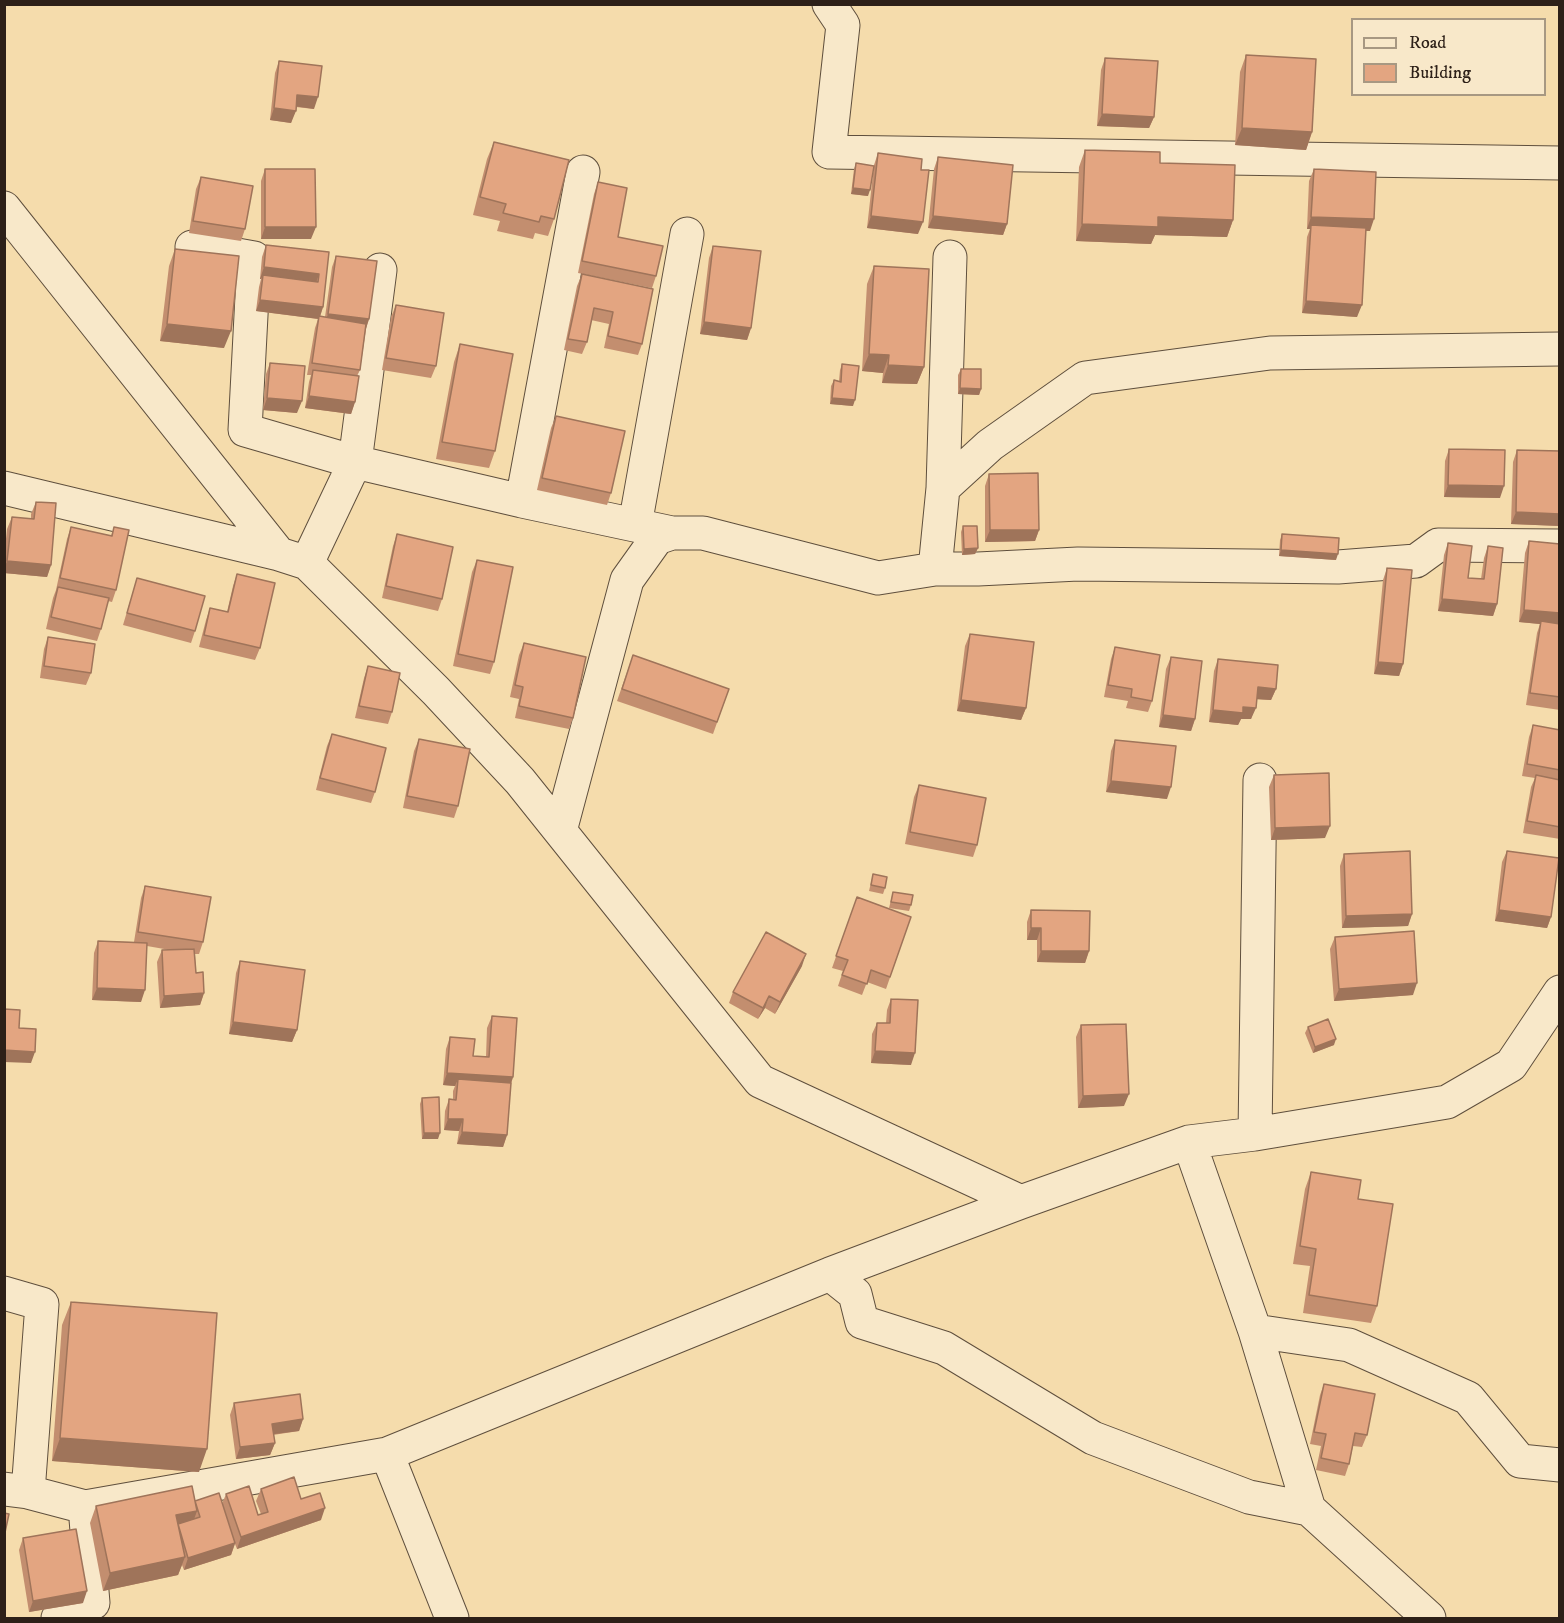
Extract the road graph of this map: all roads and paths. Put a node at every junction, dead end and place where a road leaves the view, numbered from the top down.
1 (829, 4) edge
2 (1560, 163) edge
3 (583, 172) dead end
4 (4, 208) edge
5 (687, 234) dead end
6 (192, 247) dead end
7 (950, 256) dead end
8 (380, 270) dead end
9 (1560, 349) edge
10 (355, 462) junction
11 (4, 488) edge
12 (943, 488) junction
13 (522, 501) junction
14 (635, 525) junction
15 (672, 533) junction
16 (1560, 546) edge
17 (293, 559) junction
18 (935, 569) junction
19 (1260, 780) dead end
20 (560, 831) junction
21 (1560, 992) edge
22 (1256, 1134) junction
23 (1190, 1142) junction
24 (1021, 1202) junction
25 (830, 1274) junction
26 (4, 1293) edge
27 (1256, 1331) junction
28 (387, 1454) junction
29 (1560, 1465) edge
30 (16, 1490) edge
31 (86, 1507) junction
32 (1309, 1509) junction
33 (58, 1618) edge
34 (452, 1618) edge
35 (1429, 1618) edge

1 - 2 street
3 - 13 street
4 - 17 street
5 - 14 street
6 - 10 street
7 - 12 street
8 - 10 street
9 - 12 street
10 - 13 street
10 - 17 street
11 - 17 street
12 - 18 street
13 - 14 street
14 - 15 street
15 - 18 street
15 - 20 street
16 - 18 street
17 - 20 street
19 - 22 street
20 - 24 street
21 - 22 street
22 - 23 street
23 - 24 street
23 - 27 street
24 - 25 street
25 - 28 street
25 - 32 street
26 - 30 street
27 - 29 street
27 - 32 street
28 - 31 street
28 - 34 street
30 - 31 street
31 - 33 street
32 - 35 street

